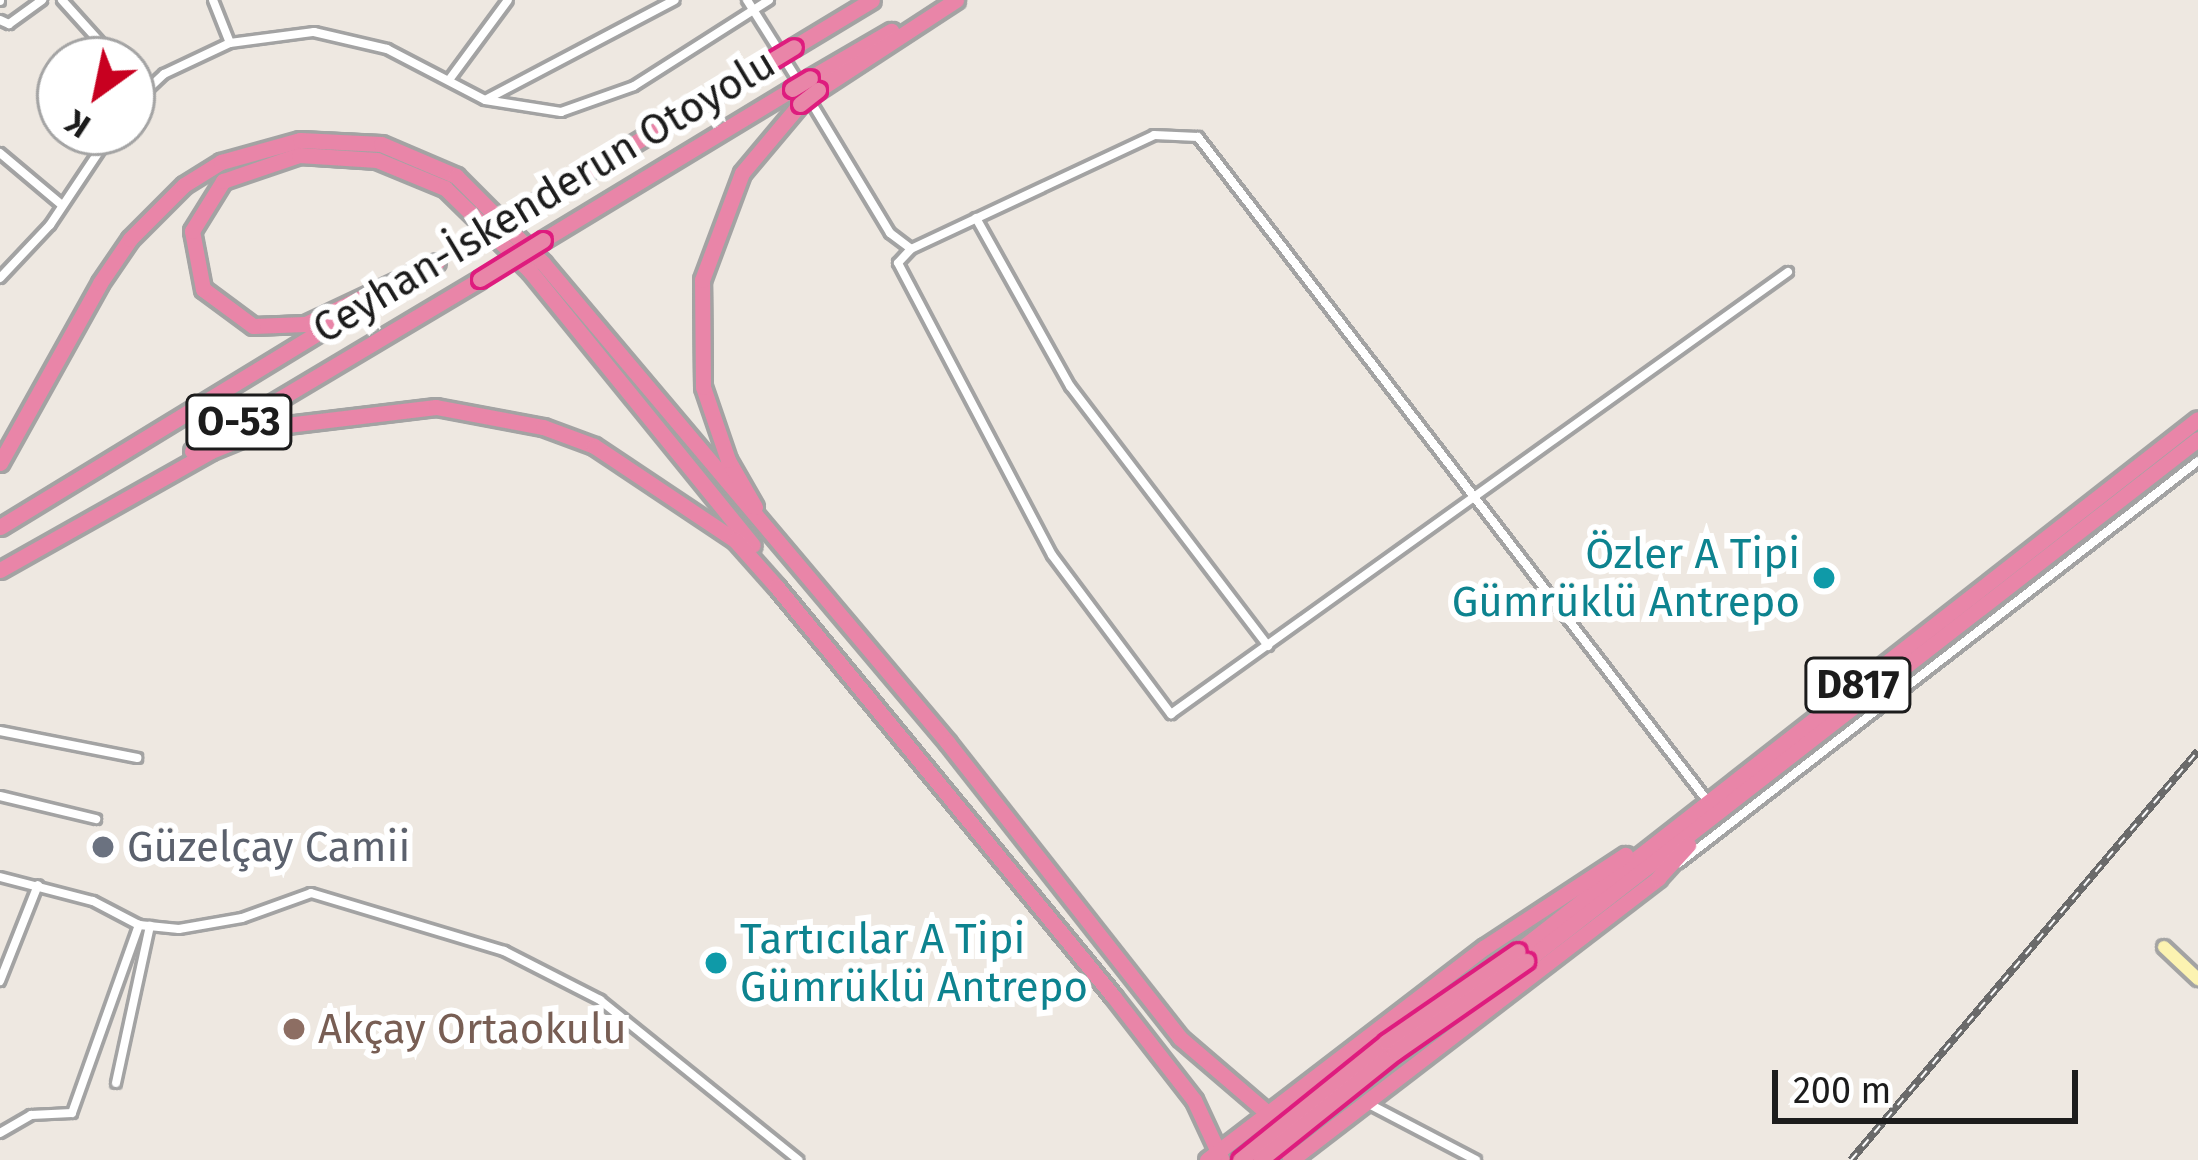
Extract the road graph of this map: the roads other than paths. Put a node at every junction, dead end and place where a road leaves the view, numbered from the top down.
1 (42, 0) edge
2 (62, 0) edge
3 (213, 0) edge
4 (508, 0) edge
5 (675, 0) edge
6 (747, 0) edge
7 (769, 0) edge
8 (872, 0) edge
9 (943, 0) edge
10 (956, 0) edge
11 (754, 11) junction
12 (0, 20) edge
13 (94, 36) edge
14 (230, 43) junction
15 (156, 80) edge
16 (449, 80) junction
17 (814, 84) junction
18 (796, 97) junction
19 (485, 100) junction
20 (0, 153) edge
21 (96, 156) edge
22 (62, 206) junction
23 (976, 218) junction
24 (911, 249) junction
25 (437, 262) junction
26 (1788, 272) dead end
27 (0, 278) edge
28 (2198, 419) edge
29 (2198, 439) edge
30 (2198, 460) edge
31 (0, 463) edge
32 (1472, 497) junction
33 (0, 527) edge
34 (0, 570) edge
35 (828, 606) junction
36 (1268, 646) junction
37 (0, 731) edge
38 (913, 757) junction
39 (137, 758) dead end
40 (0, 796) edge
41 (1713, 808) junction
42 (1688, 815) junction
43 (95, 820) dead end
44 (0, 877) edge
45 (1658, 878) junction
46 (38, 885) junction
47 (144, 926) junction
48 (2164, 947) dead end
49 (1522, 956) junction
50 (2198, 979) edge
51 (0, 981) edge
52 (116, 1083) dead end
53 (1367, 1103) junction
54 (1265, 1110) junction
55 (0, 1133) edge
56 (1216, 1157) edge
57 (799, 1160) edge
58 (1240, 1160) edge
59 (1261, 1160) edge
60 (1291, 1160) edge
61 (1476, 1160) edge

1 - 12 street
2 - 13 street
3 - 14 street
4 - 16 street
5 - 19 street
6 - 11 street
7 - 11 street
8 - 25 highway, Ceyhan-İskenderun Otoyolu / O-53, bridge
9 - 17 highway, Ceyhan-İskenderun Otoyolu / O-53
10 - 17 highway
11 - 19 street
11 - 24 street
14 - 15 street
14 - 16 street
16 - 19 street
17 - 18 highway, Ceyhan-İskenderun Otoyolu / O-53, bridge
18 - 34 highway, Ceyhan-İskenderun Otoyolu / O-53, bridge
18 - 35 highway
20 - 22 street
21 - 22 street
22 - 27 street
23 - 24 street
23 - 32 street
23 - 36 street
24 - 36 street
25 - 33 highway, Ceyhan-İskenderun Otoyolu / O-53
25 - 38 highway
26 - 32 street
28 - 41 highway, D817
29 - 41 highway, D817
30 - 45 street
31 - 35 highway
32 - 36 street
32 - 41 street
34 - 38 highway
35 - 54 highway
37 - 39 street
38 - 56 highway
40 - 43 street
41 - 42 highway, D817
41 - 45 highway
41 - 49 highway, D817
42 - 49 highway, D817
42 - 54 highway
44 - 46 street
45 - 53 highway
46 - 47 street
46 - 51 street
47 - 52 street
47 - 55 street
47 - 57 street
48 - 50 street
49 - 58 highway, D817, bridge
49 - 59 highway, D817, bridge
53 - 60 highway
53 - 61 street
54 - 56 highway
54 - 60 highway

